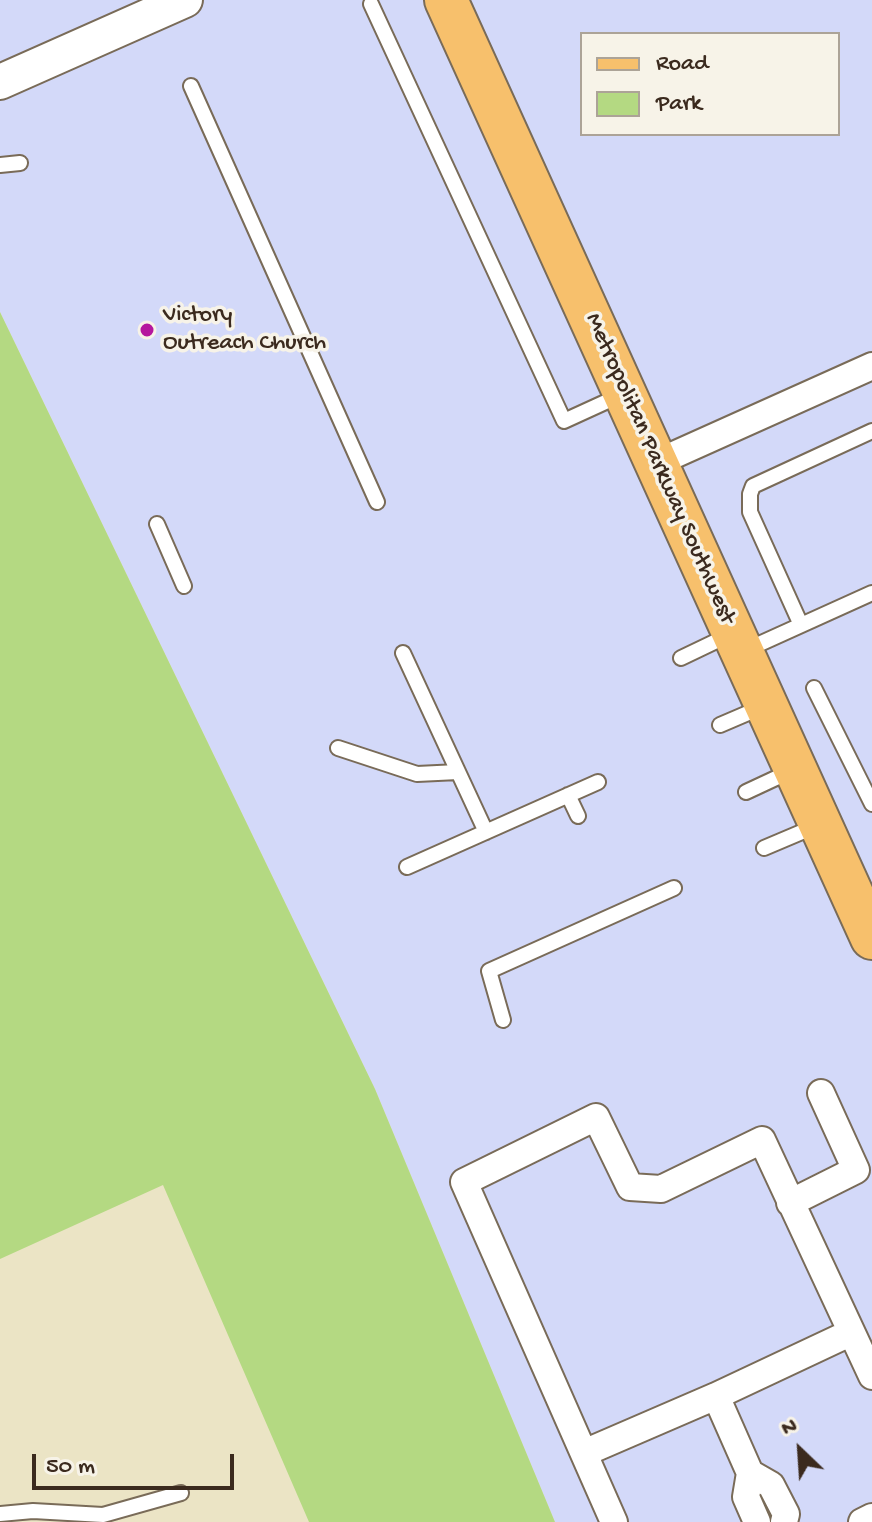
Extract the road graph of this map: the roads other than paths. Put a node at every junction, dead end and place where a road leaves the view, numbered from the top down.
1 (185, 0) edge
2 (446, 0) edge
3 (371, 4) dead end
4 (0, 82) edge
5 (191, 86) dead end
6 (20, 163) dead end
7 (0, 165) edge
8 (872, 366) edge
9 (624, 393) junction
10 (872, 431) edge
11 (656, 463) junction
12 (377, 502) dead end
13 (157, 524) dead end
14 (184, 586) dead end
15 (872, 593) edge
16 (801, 625) junction
17 (738, 642) junction
18 (403, 653) dead end
19 (681, 658) dead end
20 (814, 688) dead end
21 (766, 705) junction
22 (720, 725) dead end
23 (338, 748) dead end
24 (795, 769) junction
25 (458, 772) junction
26 (598, 782) dead end
27 (746, 792) dead end
28 (568, 795) junction
29 (872, 804) edge
30 (578, 816) dead end
31 (820, 824) junction
32 (486, 832) junction
33 (764, 848) dead end
34 (407, 867) dead end
35 (674, 888) dead end
36 (872, 938) edge
37 (503, 1020) dead end
38 (821, 1093) dead end
39 (790, 1203) junction
40 (850, 1333) junction
41 (872, 1376) edge
42 (716, 1396) junction
43 (584, 1453) junction
44 (750, 1473) junction
45 (181, 1493) dead end
46 (0, 1514) edge
47 (872, 1517) edge
48 (614, 1522) edge
49 (757, 1522) edge
50 (784, 1522) edge
51 (862, 1522) edge

1 - 4 street
2 - 9 main road, Metropolitan Parkway Southwest
3 - 9 lane
5 - 12 lane
6 - 7 lane
8 - 11 street
9 - 11 main road, Metropolitan Parkway Southwest
10 - 16 lane
11 - 17 main road, Metropolitan Parkway Southwest
13 - 14 lane
15 - 16 lane
16 - 17 lane
17 - 19 lane
17 - 21 main road, Metropolitan Parkway Southwest
18 - 25 lane
20 - 29 lane
21 - 22 lane
21 - 24 main road, Metropolitan Parkway Southwest
23 - 25 lane
24 - 27 lane
24 - 31 main road, Metropolitan Parkway Southwest
25 - 32 lane
26 - 28 lane
28 - 30 lane
28 - 32 lane
31 - 33 lane
31 - 36 main road, Metropolitan Parkway Southwest
32 - 34 lane
35 - 37 lane
38 - 39 street
39 - 40 street
39 - 43 street
40 - 41 street
40 - 42 street
42 - 43 street
42 - 44 street
43 - 48 street
44 - 49 street
44 - 50 street
45 - 46 lane
47 - 51 street

